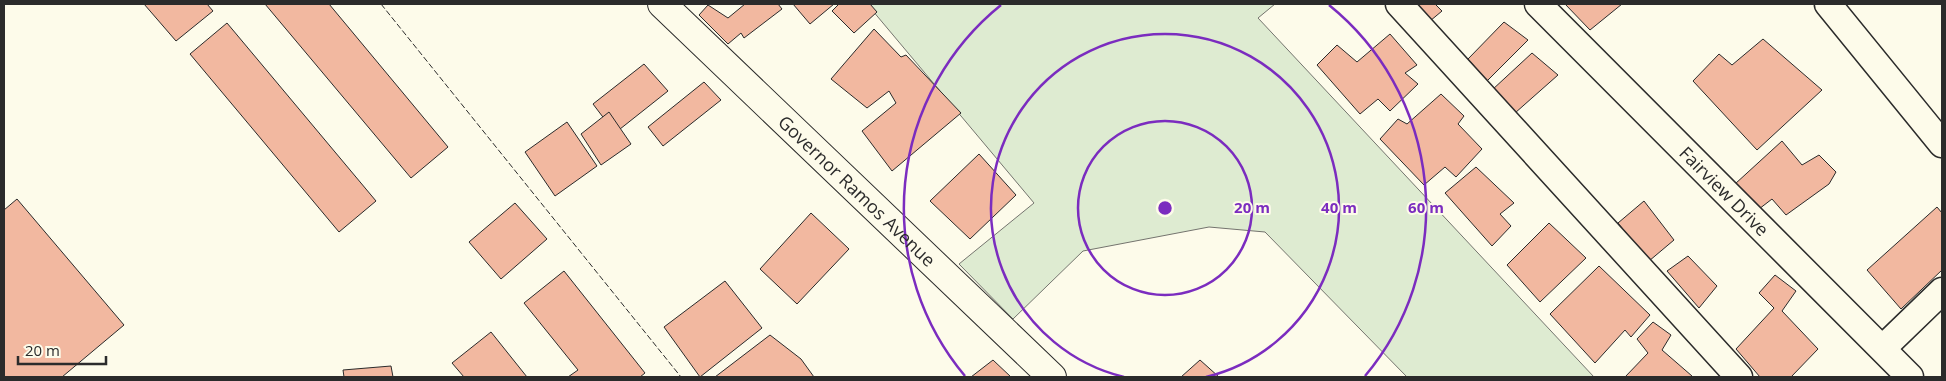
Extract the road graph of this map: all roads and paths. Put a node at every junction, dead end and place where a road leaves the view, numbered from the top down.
1 (662, 4) edge
2 (1399, 4) edge
3 (1538, 4) edge
4 (1828, 4) edge
5 (1942, 144) edge
6 (1942, 291) edge
7 (1883, 348) junction
8 (1052, 377) edge
9 (1739, 377) edge
10 (1910, 377) edge

1 - 8 main road, Governor Ramos Avenue
2 - 9 street
3 - 7 street, Fairview Drive
4 - 5 street
6 - 7 street
7 - 10 street, Fairview Drive

